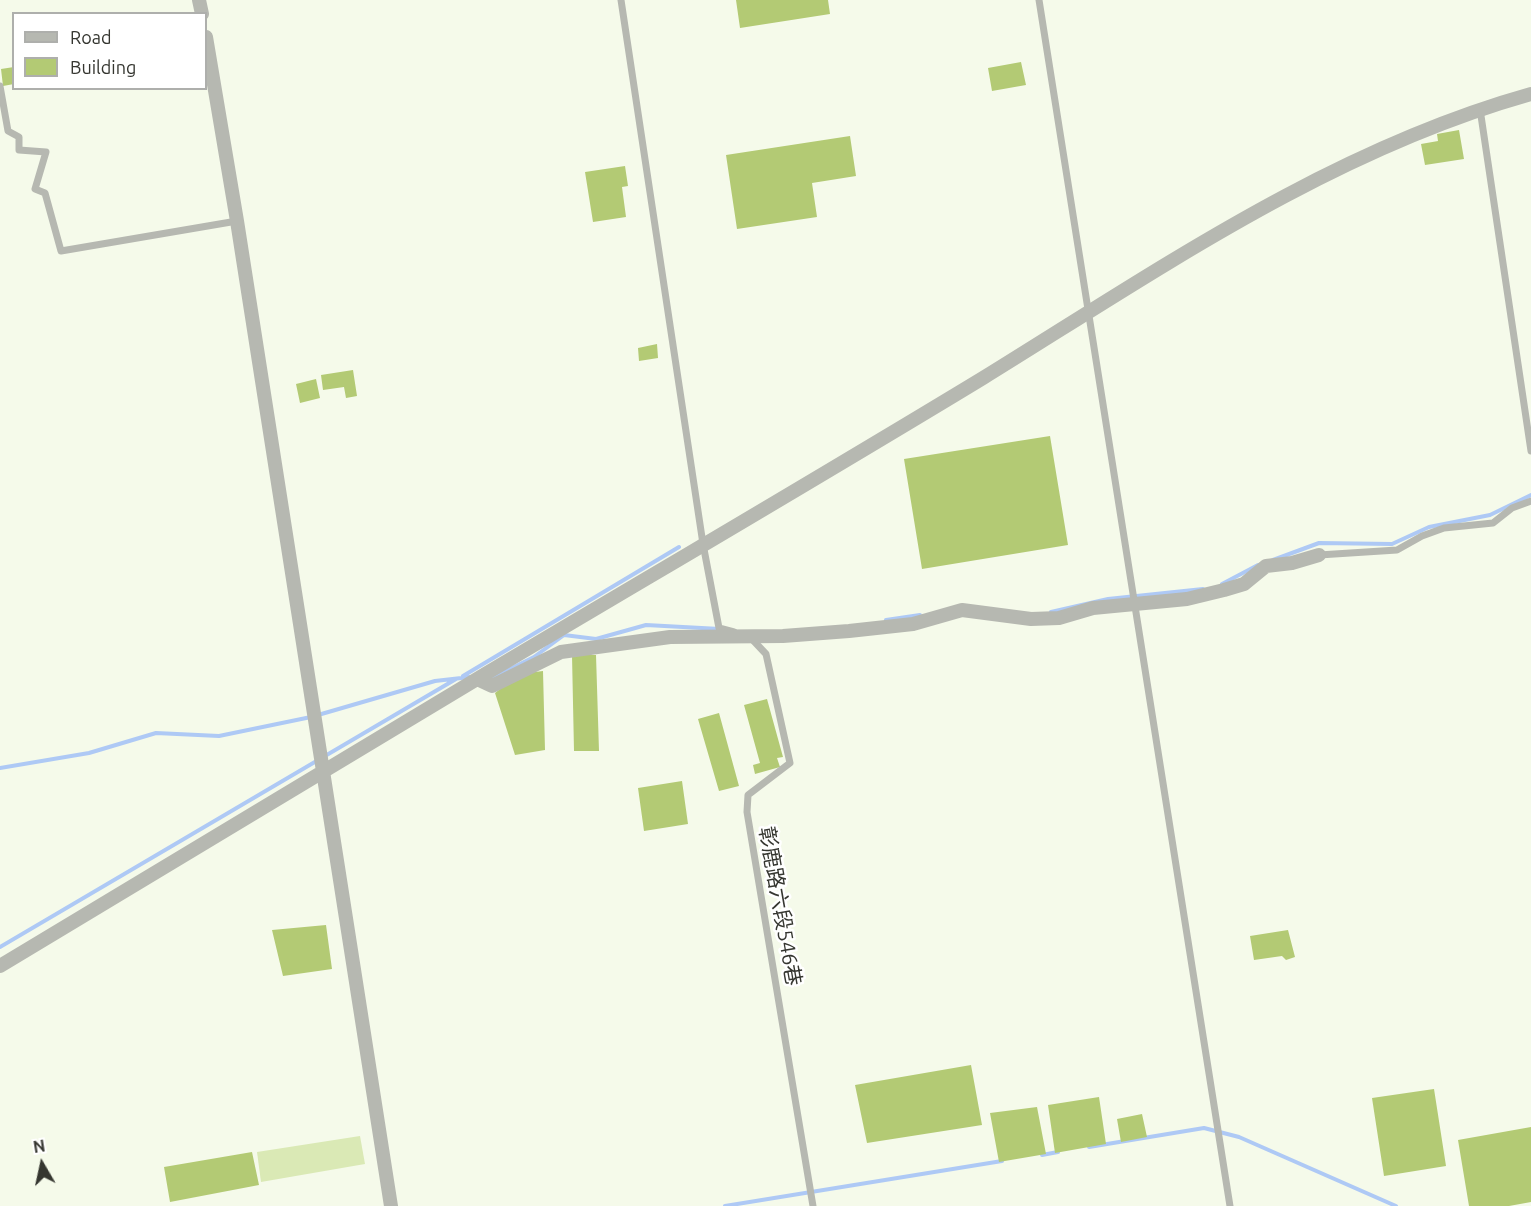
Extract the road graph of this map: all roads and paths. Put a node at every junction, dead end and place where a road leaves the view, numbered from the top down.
1 (621, 0) edge
2 (1039, 0) edge
3 (207, 43) edge
4 (0, 86) edge
5 (1531, 94) edge
6 (1480, 108) junction
7 (237, 221) junction
8 (1090, 312) junction
9 (1531, 451) edge
10 (1531, 501) edge
11 (703, 544) junction
12 (1319, 555) joint
13 (1134, 603) junction
14 (751, 637) junction
15 (477, 680) junction
16 (322, 772) junction
17 (0, 966) edge
18 (391, 1206) edge
19 (813, 1206) edge
20 (1230, 1206) edge

1 - 11 lane
2 - 8 lane
3 - 7 street
4 - 7 lane
5 - 6 street
6 - 8 street
6 - 9 lane
7 - 16 street
8 - 11 street
8 - 13 lane
10 - 12 lane
11 - 14 lane
11 - 15 street
12 - 13 street
13 - 14 street
13 - 20 lane
14 - 15 street
14 - 19 lane, 彰鹿路六段546巷
15 - 16 street
16 - 17 street
16 - 18 street

